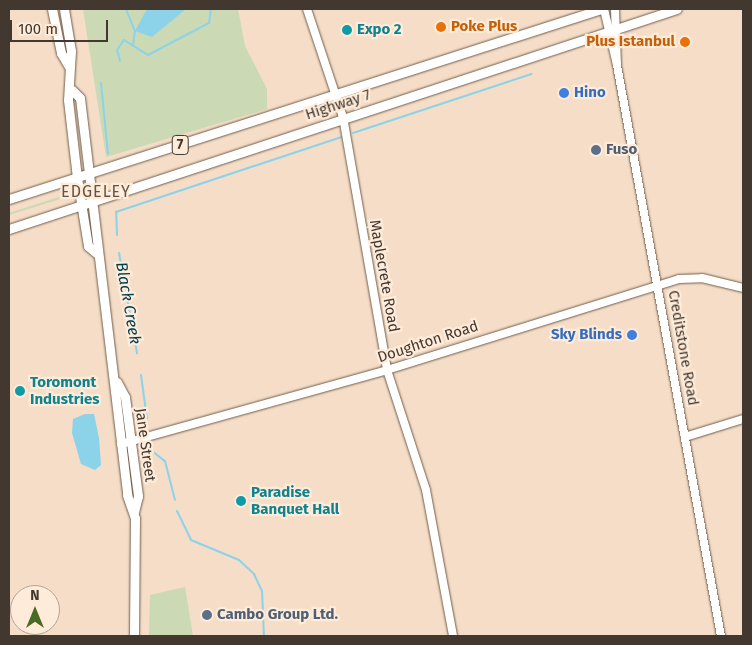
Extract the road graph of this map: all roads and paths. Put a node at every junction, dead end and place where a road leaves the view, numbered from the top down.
1 (52, 9) edge
2 (64, 9) edge
3 (307, 9) edge
4 (602, 9) edge
5 (615, 9) edge
6 (676, 9) edge
7 (612, 30) junction
8 (69, 67) junction
9 (72, 90) junction
10 (338, 95) junction
11 (343, 117) junction
12 (89, 174) junction
13 (76, 178) junction
14 (9, 199) edge
15 (92, 202) junction
16 (80, 205) junction
17 (9, 230) edge
18 (96, 253) junction
19 (657, 286) junction
20 (743, 288) edge
21 (387, 370) junction
22 (116, 382) junction
23 (743, 419) edge
24 (685, 437) junction
25 (131, 442) junction
26 (121, 444) junction
27 (134, 512) junction
28 (134, 636) edge
29 (453, 636) edge
30 (721, 636) edge

1 - 8 main road, Jane Street
2 - 8 main road, Jane Street
3 - 10 street, Maplecrete Road
4 - 7 street, Creditstone Road
4 - 10 main road, Highway 7 / 7
5 - 7 street, Creditstone Road
6 - 7 main road, Highway 7 / 7
7 - 11 main road, Highway 7 / 7
7 - 19 street, Creditstone Road
8 - 9 main road, Jane Street
9 - 12 main road, Jane Street
9 - 13 main road, Jane Street
10 - 11 street, Maplecrete Road
10 - 12 main road, Highway 7 / 7
11 - 15 main road, Highway 7 / 7
11 - 21 street, Maplecrete Road
12 - 13 main road, Highway 7 / 7
12 - 15 main road, Jane Street
13 - 14 main road, Highway 7 / 7
13 - 16 main road, Jane Street
15 - 16 main road, Highway 7 / 7
15 - 18 main road, Jane Street
16 - 17 main road, Highway 7 / 7
16 - 18 main road, Jane Street
18 - 22 main road, Jane Street
19 - 20 street, Doughton Road
19 - 21 street, Doughton Road
19 - 24 street, Creditstone Road
21 - 25 street, Doughton Road
21 - 29 street, Maplecrete Road
22 - 25 main road, Jane Street
22 - 26 main road, Jane Street
23 - 24 street
24 - 30 street, Creditstone Road
25 - 26 street, Doughton Road
25 - 27 main road, Jane Street
26 - 27 main road, Jane Street
27 - 28 main road, Jane Street

